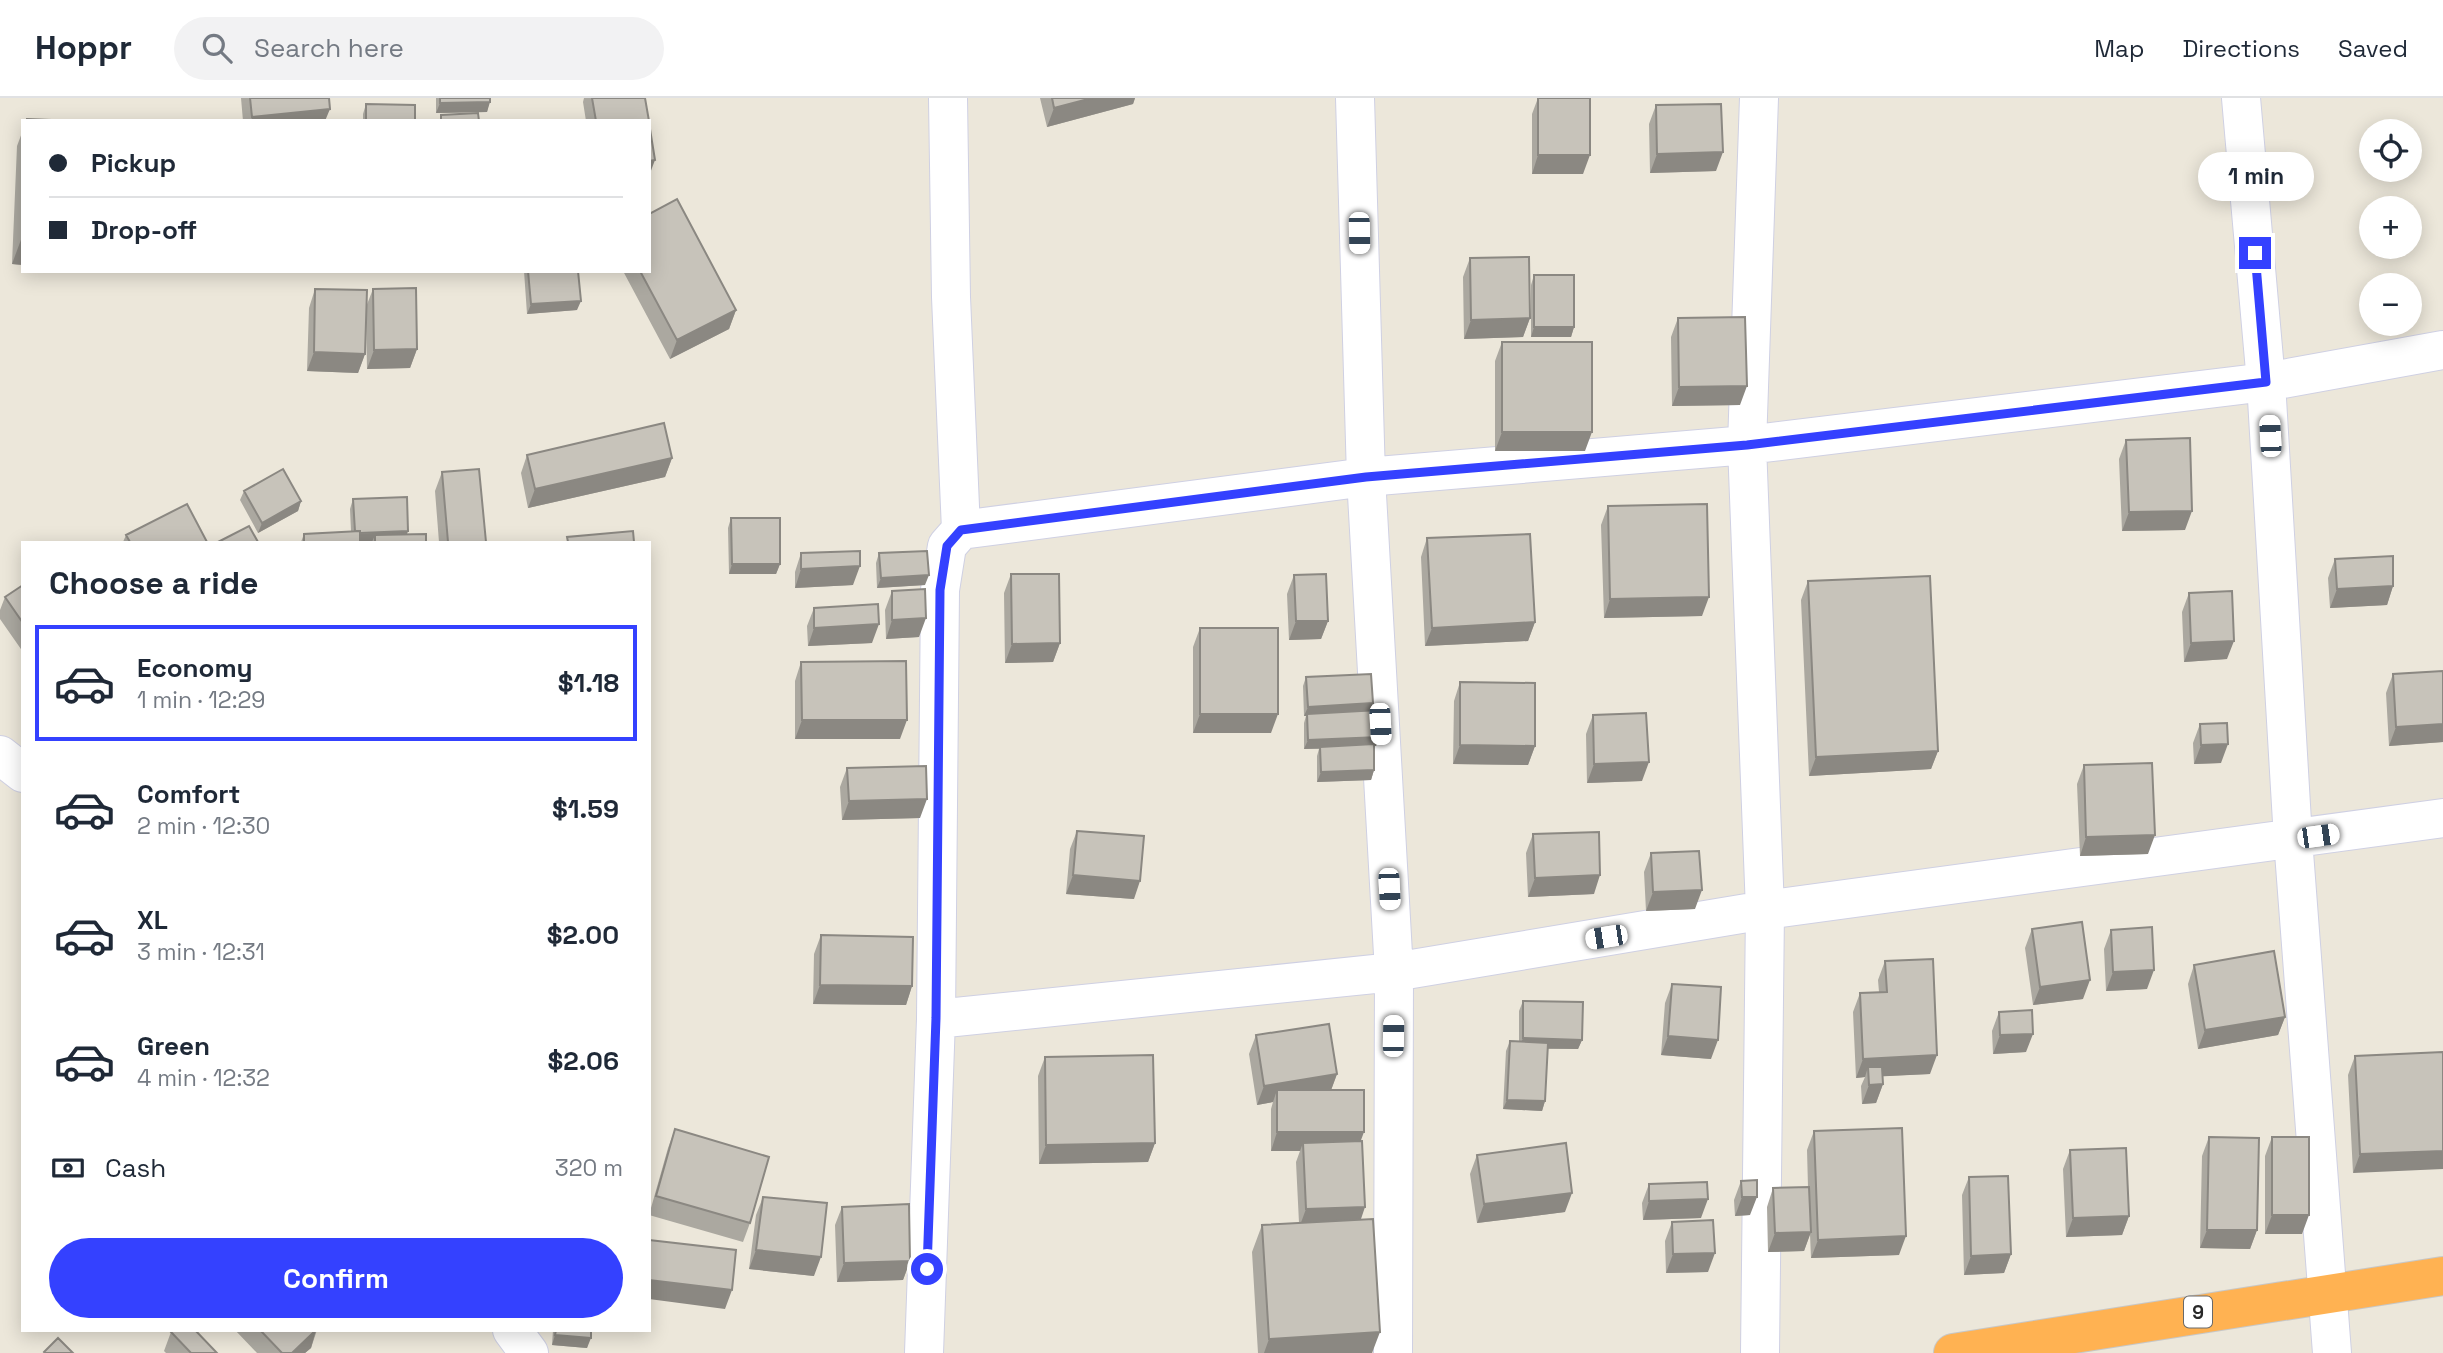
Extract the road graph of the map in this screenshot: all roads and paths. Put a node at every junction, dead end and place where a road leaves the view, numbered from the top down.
1 (948, 98) edge
2 (1355, 98) edge
3 (1759, 98) edge
4 (2241, 98) edge
5 (2443, 351) edge
6 (2266, 382) junction
7 (1747, 445) junction
8 (1366, 477) junction
9 (961, 530) junction
10 (0, 755) edge
11 (21, 772) edge
12 (2443, 818) edge
13 (2293, 839) junction
14 (1765, 910) junction
15 (1394, 972) junction
16 (936, 1018) junction
17 (2443, 1276) edge
18 (2329, 1292) junction
19 (513, 1332) edge
20 (529, 1353) edge
21 (924, 1353) edge
22 (1393, 1353) edge
23 (1760, 1353) edge
24 (1953, 1353) edge
25 (2332, 1353) edge

1 - 9 street
2 - 8 street
3 - 7 street
4 - 6 street
5 - 6 street
6 - 7 street
6 - 13 street
7 - 8 street
7 - 14 street
8 - 9 street
8 - 15 street
9 - 16 street
10 - 11 street
12 - 13 street
13 - 14 street
13 - 18 street
14 - 15 street
14 - 23 street
15 - 16 street
15 - 22 street
16 - 21 street
17 - 18 highway, 9
18 - 24 highway, 9
18 - 25 street
19 - 20 street

